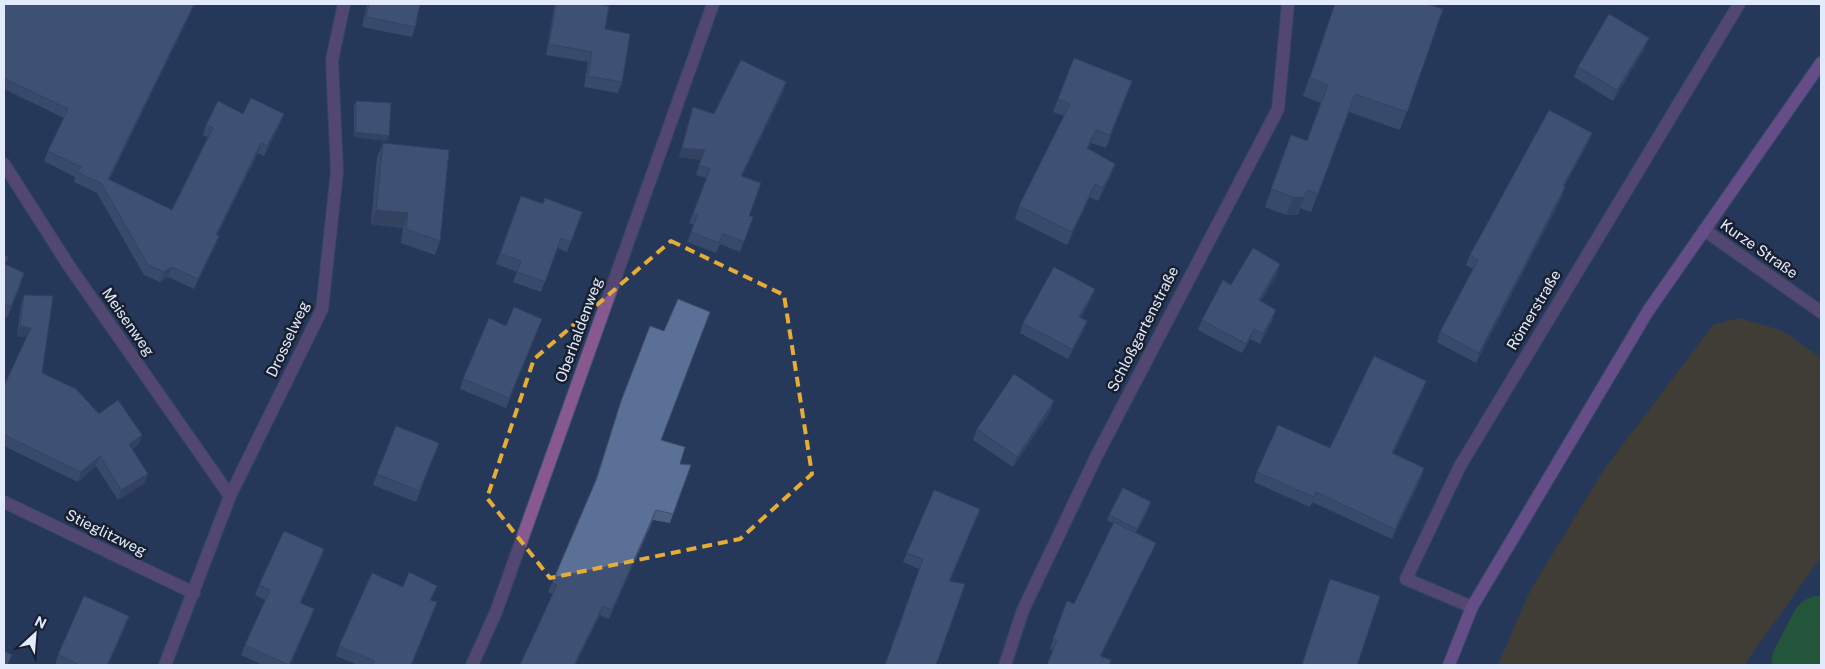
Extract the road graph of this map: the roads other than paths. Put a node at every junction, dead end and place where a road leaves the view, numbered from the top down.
1 (344, 4) edge
2 (713, 4) edge
3 (1288, 4) edge
4 (1739, 4) edge
5 (1821, 63) edge
6 (4, 164) edge
7 (1704, 230) junction
8 (1821, 312) edge
9 (230, 496) junction
10 (4, 502) edge
11 (194, 593) junction
12 (1472, 607) junction
13 (165, 665) edge
14 (472, 665) edge
15 (1006, 665) edge
16 (1448, 665) edge

1 - 9 street, Drosselweg
2 - 14 street, Oberhaldenweg
3 - 15 street, Schloßgartenstraße
4 - 12 street, Römerstraße
5 - 7 main road
6 - 9 street, Meisenweg
7 - 8 street, Kurze Straße
7 - 12 main road
9 - 11 street, Drosselweg
10 - 11 street, Stieglitzweg
11 - 13 street, Drosselweg
12 - 16 main road

